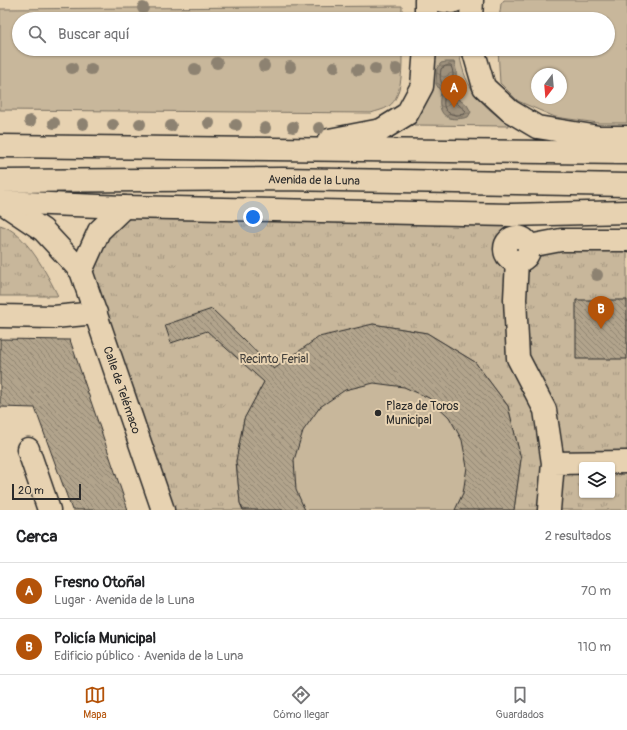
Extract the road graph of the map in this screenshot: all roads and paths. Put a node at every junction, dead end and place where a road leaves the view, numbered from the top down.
1 (426, 0) edge
2 (437, 0) edge
3 (457, 0) edge
4 (472, 0) edge
5 (426, 12) edge
6 (471, 12) edge
7 (424, 56) edge
8 (475, 56) edge
9 (627, 137) edge
10 (0, 146) edge
11 (284, 149) junction
12 (627, 153) edge
13 (0, 181) edge
14 (627, 185) edge
15 (0, 202) edge
16 (124, 207) junction
17 (627, 212) edge
18 (511, 215) junction
19 (627, 240) edge
20 (520, 248) junction
21 (81, 271) junction
22 (96, 313) junction
23 (0, 316) edge
24 (28, 449) dead end
25 (627, 462) edge
26 (553, 463) junction
27 (49, 510) edge
28 (163, 510) edge
29 (549, 510) edge

1 - 5 main road
2 - 3 main road
4 - 6 main road
7 - 11 main road
8 - 9 main road
10 - 11 main road
11 - 12 main road
13 - 14 main road, Avenida de la Luna
15 - 16 main road
15 - 21 main road, Calle de Telémaco
16 - 18 main road
16 - 21 main road
17 - 18 main road
18 - 20 main road
19 - 20 main road
20 - 26 main road
21 - 22 main road, Calle de Telémaco
22 - 23 main road
22 - 28 main road, Calle de Telémaco
24 - 27 main road
25 - 26 main road
26 - 29 main road

